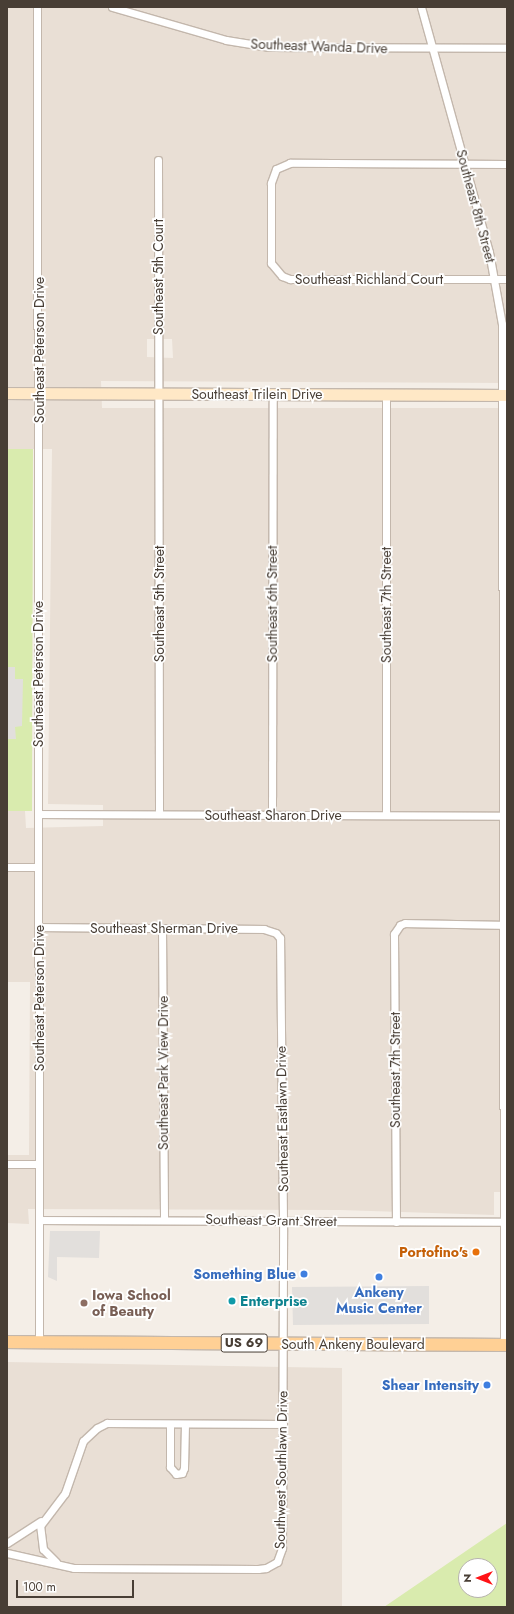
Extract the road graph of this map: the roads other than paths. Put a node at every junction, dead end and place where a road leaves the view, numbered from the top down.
1 (37, 7) edge
2 (112, 7) edge
3 (421, 7) edge
4 (432, 48) junction
5 (507, 48) edge
6 (158, 160) dead end
7 (464, 164) junction
8 (507, 164) edge
9 (495, 279) junction
10 (507, 279) edge
11 (7, 393) edge
12 (39, 393) junction
13 (158, 393) junction
14 (272, 394) junction
15 (386, 394) junction
16 (505, 395) edge
17 (505, 495) edge
18 (505, 593) edge
19 (505, 702) edge
20 (38, 814) junction
21 (159, 814) junction
22 (272, 815) junction
23 (386, 815) junction
24 (505, 816) edge
25 (7, 867) edge
26 (38, 867) junction
27 (505, 925) edge
28 (38, 927) junction
29 (162, 928) junction
30 (282, 943) joint
31 (505, 1029) edge
32 (505, 1134) edge
33 (7, 1164) edge
34 (39, 1164) junction
35 (164, 1219) junction
36 (39, 1220) junction
37 (283, 1220) junction
38 (396, 1222) junction
39 (504, 1222) junction
40 (7, 1342) edge
41 (39, 1342) junction
42 (282, 1344) junction
43 (506, 1345) edge
44 (170, 1424) junction
45 (185, 1424) junction
46 (283, 1424) junction
47 (45, 1518) junction
48 (7, 1543) edge
49 (7, 1553) edge
50 (61, 1565) junction

1 - 12 street, Southeast Peterson Drive
2 - 4 street, Southeast Wanda Drive
3 - 4 street, Southeast 8th Street
4 - 5 street, Southeast Wanda Drive
4 - 7 street, Southeast 8th Street
6 - 13 street, Southeast 5th Court
7 - 8 street, Southeast Richland Court
7 - 9 street, Southeast 8th Street
7 - 9 street, Southeast Richland Court
9 - 10 street, Southeast Richland Court
9 - 16 street, Southeast 8th Street
11 - 12 street, Southeast Trilein Drive
12 - 13 street, Southeast Trilein Drive
12 - 20 street, Southeast Peterson Drive
13 - 14 street, Southeast Trilein Drive
13 - 21 street, Southeast 5th Street
14 - 15 street, Southeast Trilein Drive
14 - 22 street, Southeast 6th Street
15 - 16 street, Southeast Trilein Drive
15 - 23 street, Southeast 7th Street
16 - 17 street, Southeast 8th Street
17 - 18 street, Southeast 8th Street
18 - 19 street, Southeast 8th Street
19 - 24 street, Southeast 8th Street
20 - 21 street, Southeast Sharon Drive
20 - 26 street, Southeast Peterson Drive
21 - 22 street, Southeast Sharon Drive
22 - 23 street, Southeast Sharon Drive
23 - 24 street, Southeast Sharon Drive
24 - 27 street, Southeast 8th Street
25 - 26 street
26 - 28 street, Southeast Peterson Drive
27 - 31 street, Southeast 8th Street
27 - 38 street, Southeast 7th Street
28 - 29 street, Southeast Sherman Drive
28 - 34 street, Southeast Peterson Drive
29 - 30 street, Southeast Sherman Drive
29 - 35 street, Southeast Park View Drive
30 - 37 street, Southeast Eastlawn Drive
31 - 32 street, Southeast 8th Street
32 - 39 street, Southeast 8th Street
33 - 34 street
34 - 36 street, Southeast Peterson Drive
35 - 36 street, Southeast Grant Street
35 - 37 street, Southeast Grant Street
36 - 41 street, Southeast Peterson Drive
37 - 38 street, Southeast Grant Street
37 - 42 street, Southeast Eastlawn Drive
38 - 39 street, Southeast Grant Street
39 - 43 street, Southeast 8th Street
40 - 41 main road, South Ankeny Boulevard / US 69
41 - 42 main road, South Ankeny Boulevard / US 69
42 - 43 main road, South Ankeny Boulevard / US 69
42 - 46 street, Southwest Southlawn Drive
44 - 45 street
44 - 45 street
44 - 47 street
45 - 46 street
46 - 50 street, Southwest Southlawn Drive
47 - 48 street
47 - 50 street
49 - 50 street, Southwest Southlawn Drive

